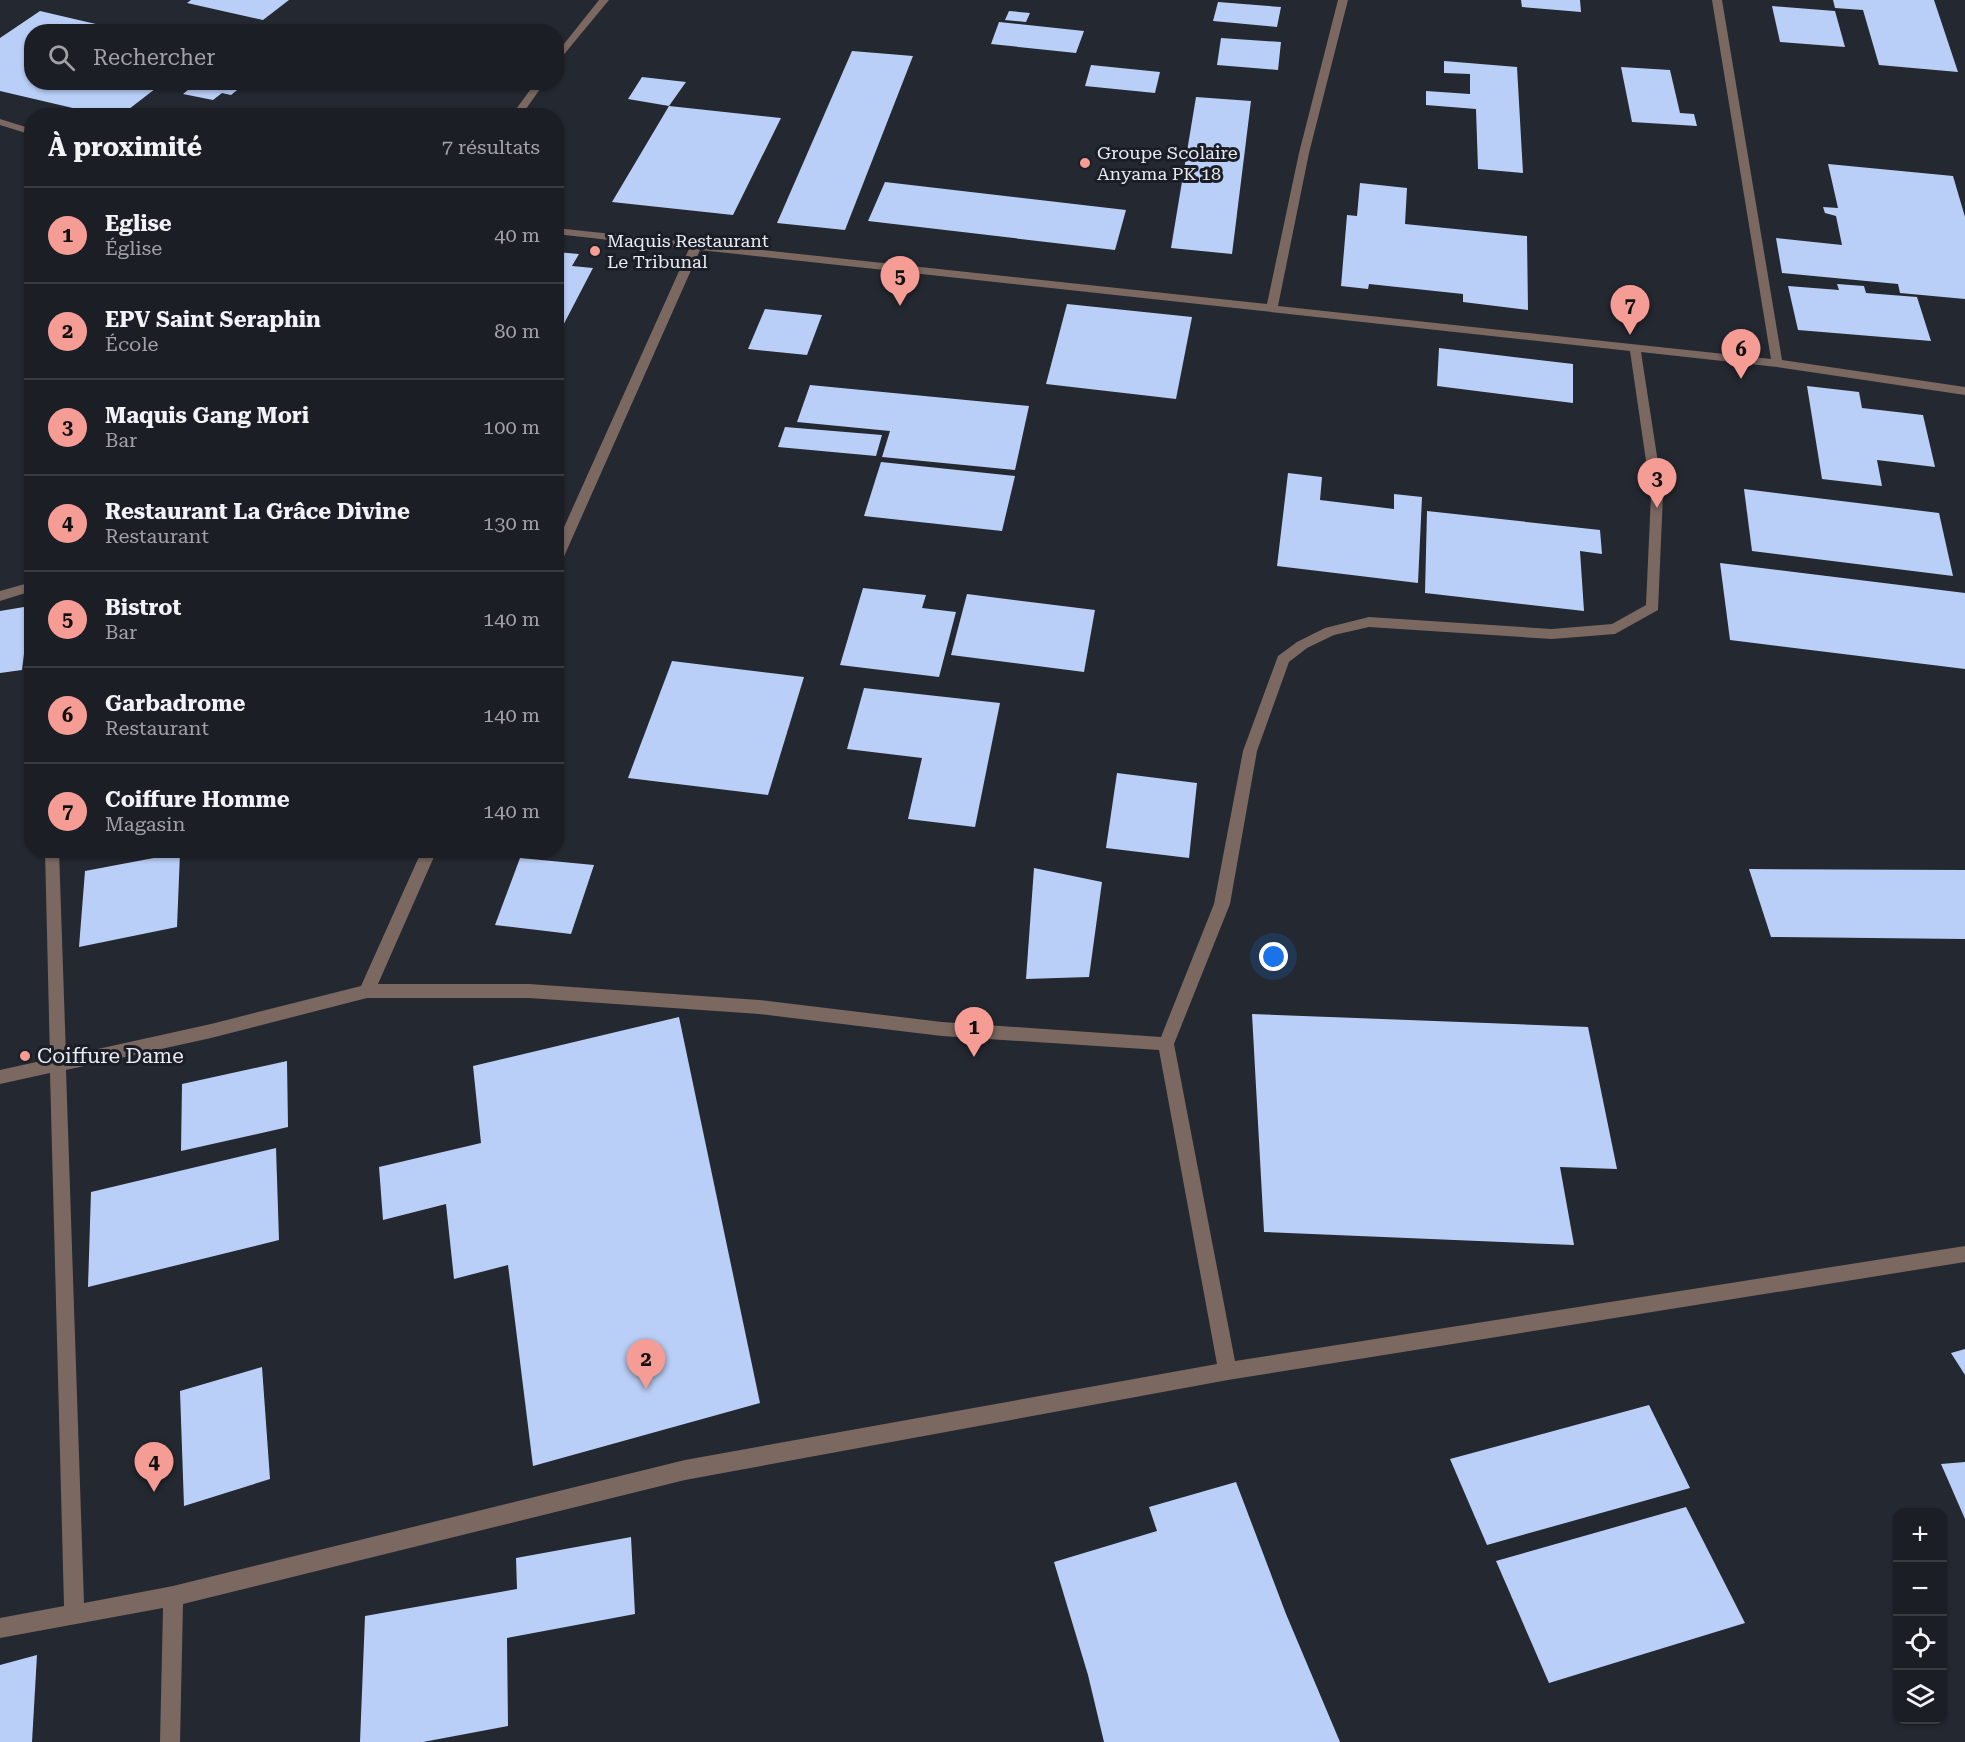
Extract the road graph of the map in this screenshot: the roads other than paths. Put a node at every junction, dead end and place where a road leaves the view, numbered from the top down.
1 (603, 0) edge
2 (1343, 0) edge
3 (1717, 0) edge
4 (564, 51) edge
5 (535, 90) edge
6 (522, 108) edge
7 (0, 122) edge
8 (24, 130) edge
9 (564, 232) edge
10 (696, 246) junction
11 (1272, 308) junction
12 (1635, 348) junction
13 (1777, 363) junction
14 (1965, 392) edge
15 (564, 543) edge
16 (24, 588) edge
17 (0, 596) edge
18 (52, 858) edge
19 (426, 858) edge
20 (367, 991) junction
21 (1166, 1044) junction
22 (57, 1065) junction
23 (0, 1077) edge
24 (1965, 1254) edge
25 (1228, 1371) junction
26 (173, 1596) junction
27 (74, 1616) junction
28 (0, 1628) edge
29 (170, 1742) edge

1 - 4 street
2 - 11 street
3 - 13 street
5 - 6 street
7 - 8 street
9 - 10 street
10 - 11 street
10 - 15 street
11 - 12 street
12 - 13 street
12 - 21 street
13 - 14 street
16 - 17 street
18 - 22 street
19 - 20 street
20 - 21 street
20 - 22 street
21 - 25 street
22 - 23 street
22 - 27 street
24 - 25 street
25 - 26 street
26 - 27 street
26 - 29 street
27 - 28 street

